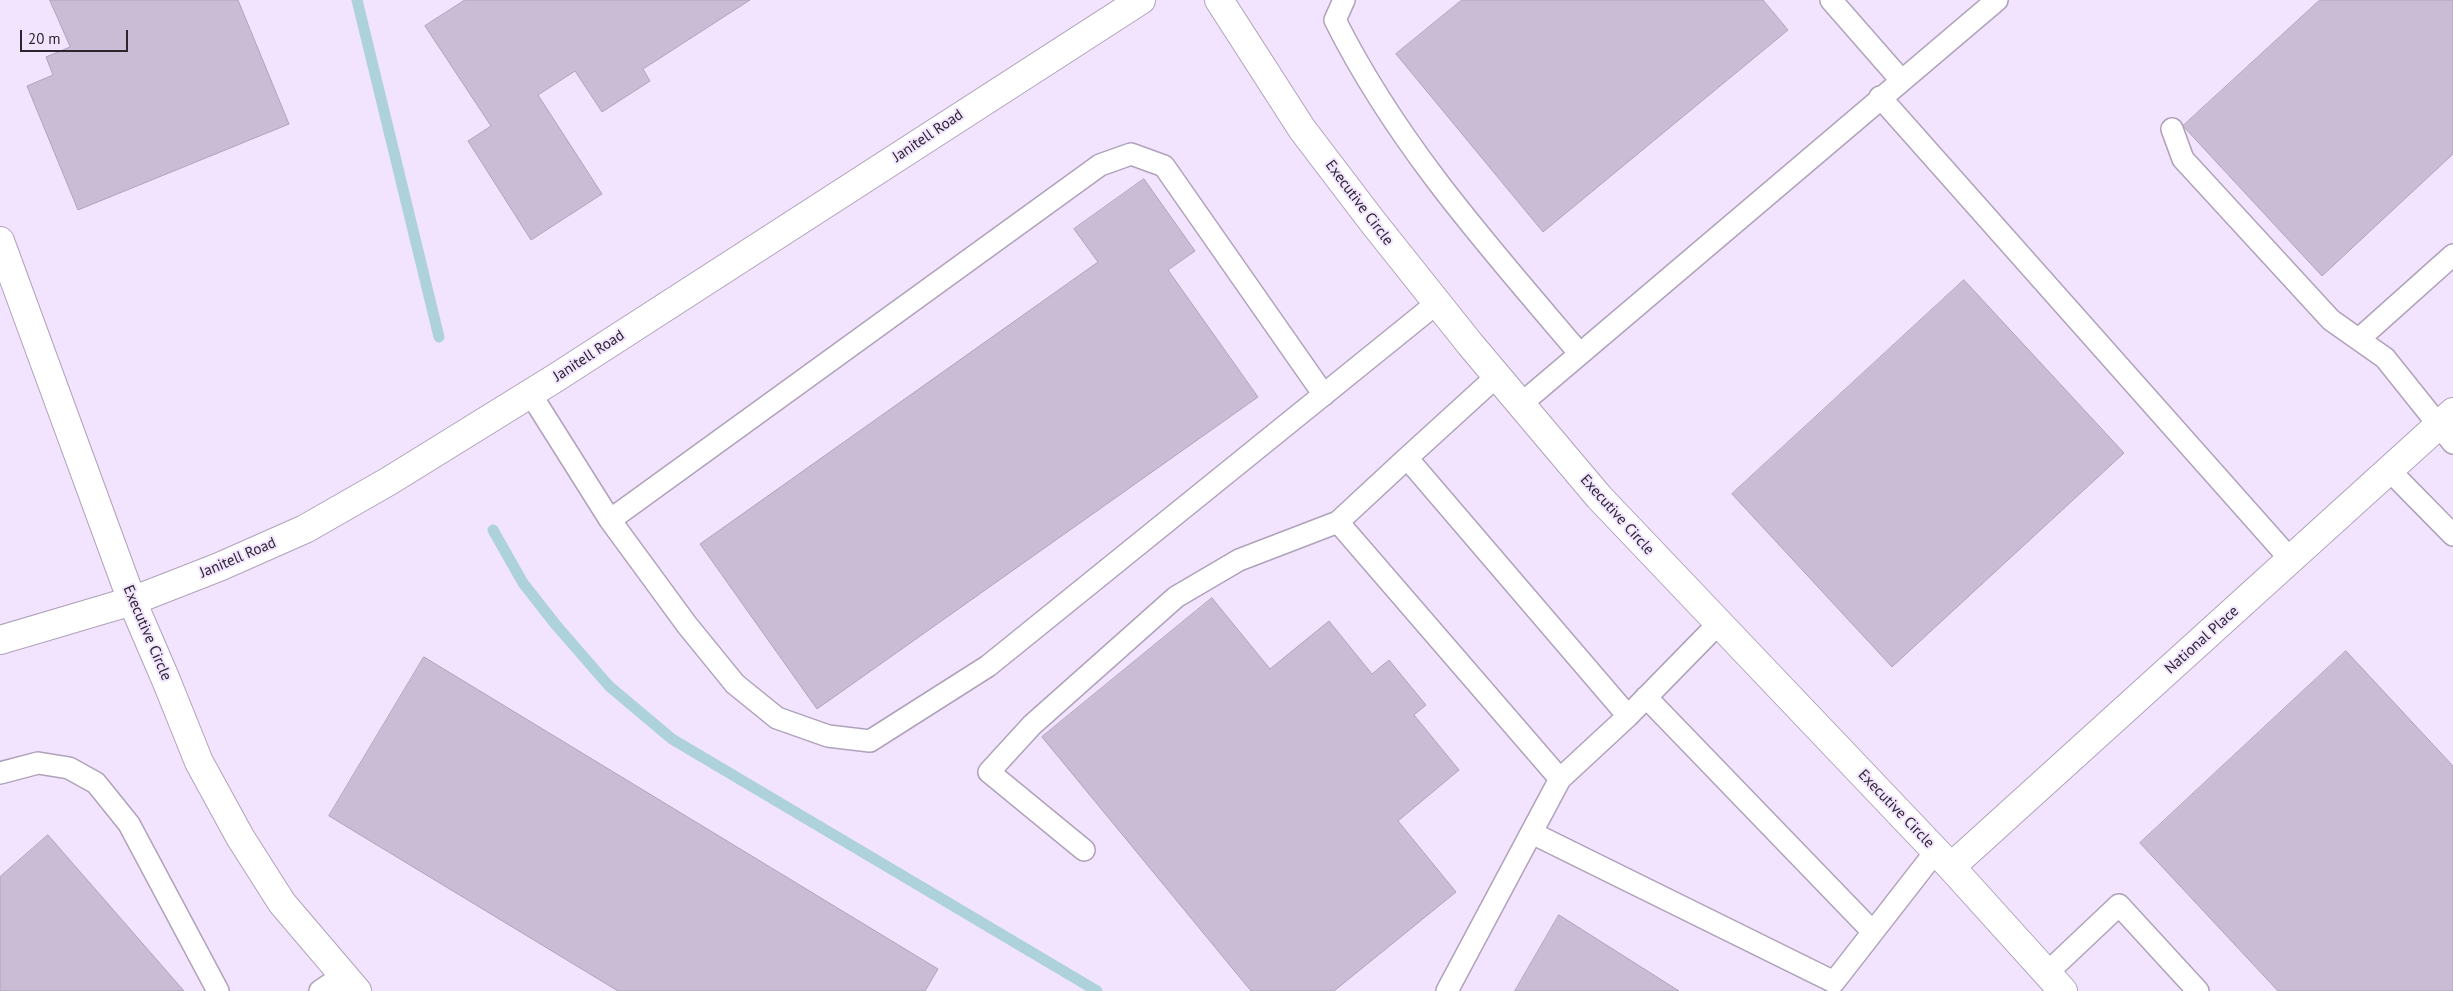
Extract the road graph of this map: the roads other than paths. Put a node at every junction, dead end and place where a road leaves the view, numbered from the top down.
1 (1140, 0) edge
2 (1219, 0) edge
3 (1344, 0) edge
4 (1831, 0) edge
5 (1997, 0) edge
6 (1901, 80) junction
7 (1880, 98) junction
8 (2172, 129) dead end
9 (0, 241) edge
10 (2453, 254) edge
11 (1437, 303) junction
12 (2359, 339) junction
13 (1580, 354) junction
14 (1497, 376) junction
15 (530, 394) junction
16 (1324, 395) junction
17 (1521, 404) junction
18 (2448, 427) edge
19 (1407, 458) junction
20 (2390, 471) junction
21 (610, 520) junction
22 (1338, 522) junction
23 (2453, 535) edge
24 (2291, 560) junction
25 (132, 601) junction
26 (1718, 624) junction
27 (0, 640) edge
28 (1646, 697) junction
29 (1628, 716) junction
30 (0, 773) edge
31 (1560, 779) junction
32 (1532, 833) junction
33 (1084, 850) dead end
34 (1943, 859) junction
35 (1872, 931) junction
36 (2055, 982) edge
37 (351, 983) edge
38 (218, 991) edge
39 (320, 991) edge
40 (1447, 991) edge
41 (2198, 991) edge

1 - 15 street, Janitell Road
2 - 11 street, Executive Circle
3 - 13 lane
4 - 6 lane
5 - 6 lane
6 - 7 lane
7 - 13 lane
7 - 24 lane
8 - 12 lane
9 - 25 street, Executive Circle
10 - 12 lane
11 - 14 street, Executive Circle
11 - 16 lane
12 - 18 lane
13 - 17 lane
14 - 17 street, Executive Circle
14 - 19 lane
15 - 21 lane
15 - 25 street, Janitell Road
16 - 21 lane
16 - 21 lane
17 - 26 street, Executive Circle
18 - 20 street, National Place
19 - 22 lane
19 - 29 lane
20 - 23 lane
20 - 24 street, National Place
22 - 31 lane
22 - 33 lane
24 - 34 street, National Place
25 - 27 street, Janitell Road
25 - 37 street, Executive Circle
26 - 28 lane
26 - 34 street, Executive Circle
28 - 29 lane
28 - 35 lane
29 - 31 lane
30 - 38 lane
31 - 32 lane
32 - 35 lane
32 - 40 lane
34 - 35 lane
34 - 36 street, Executive Circle
36 - 41 lane
37 - 39 lane

